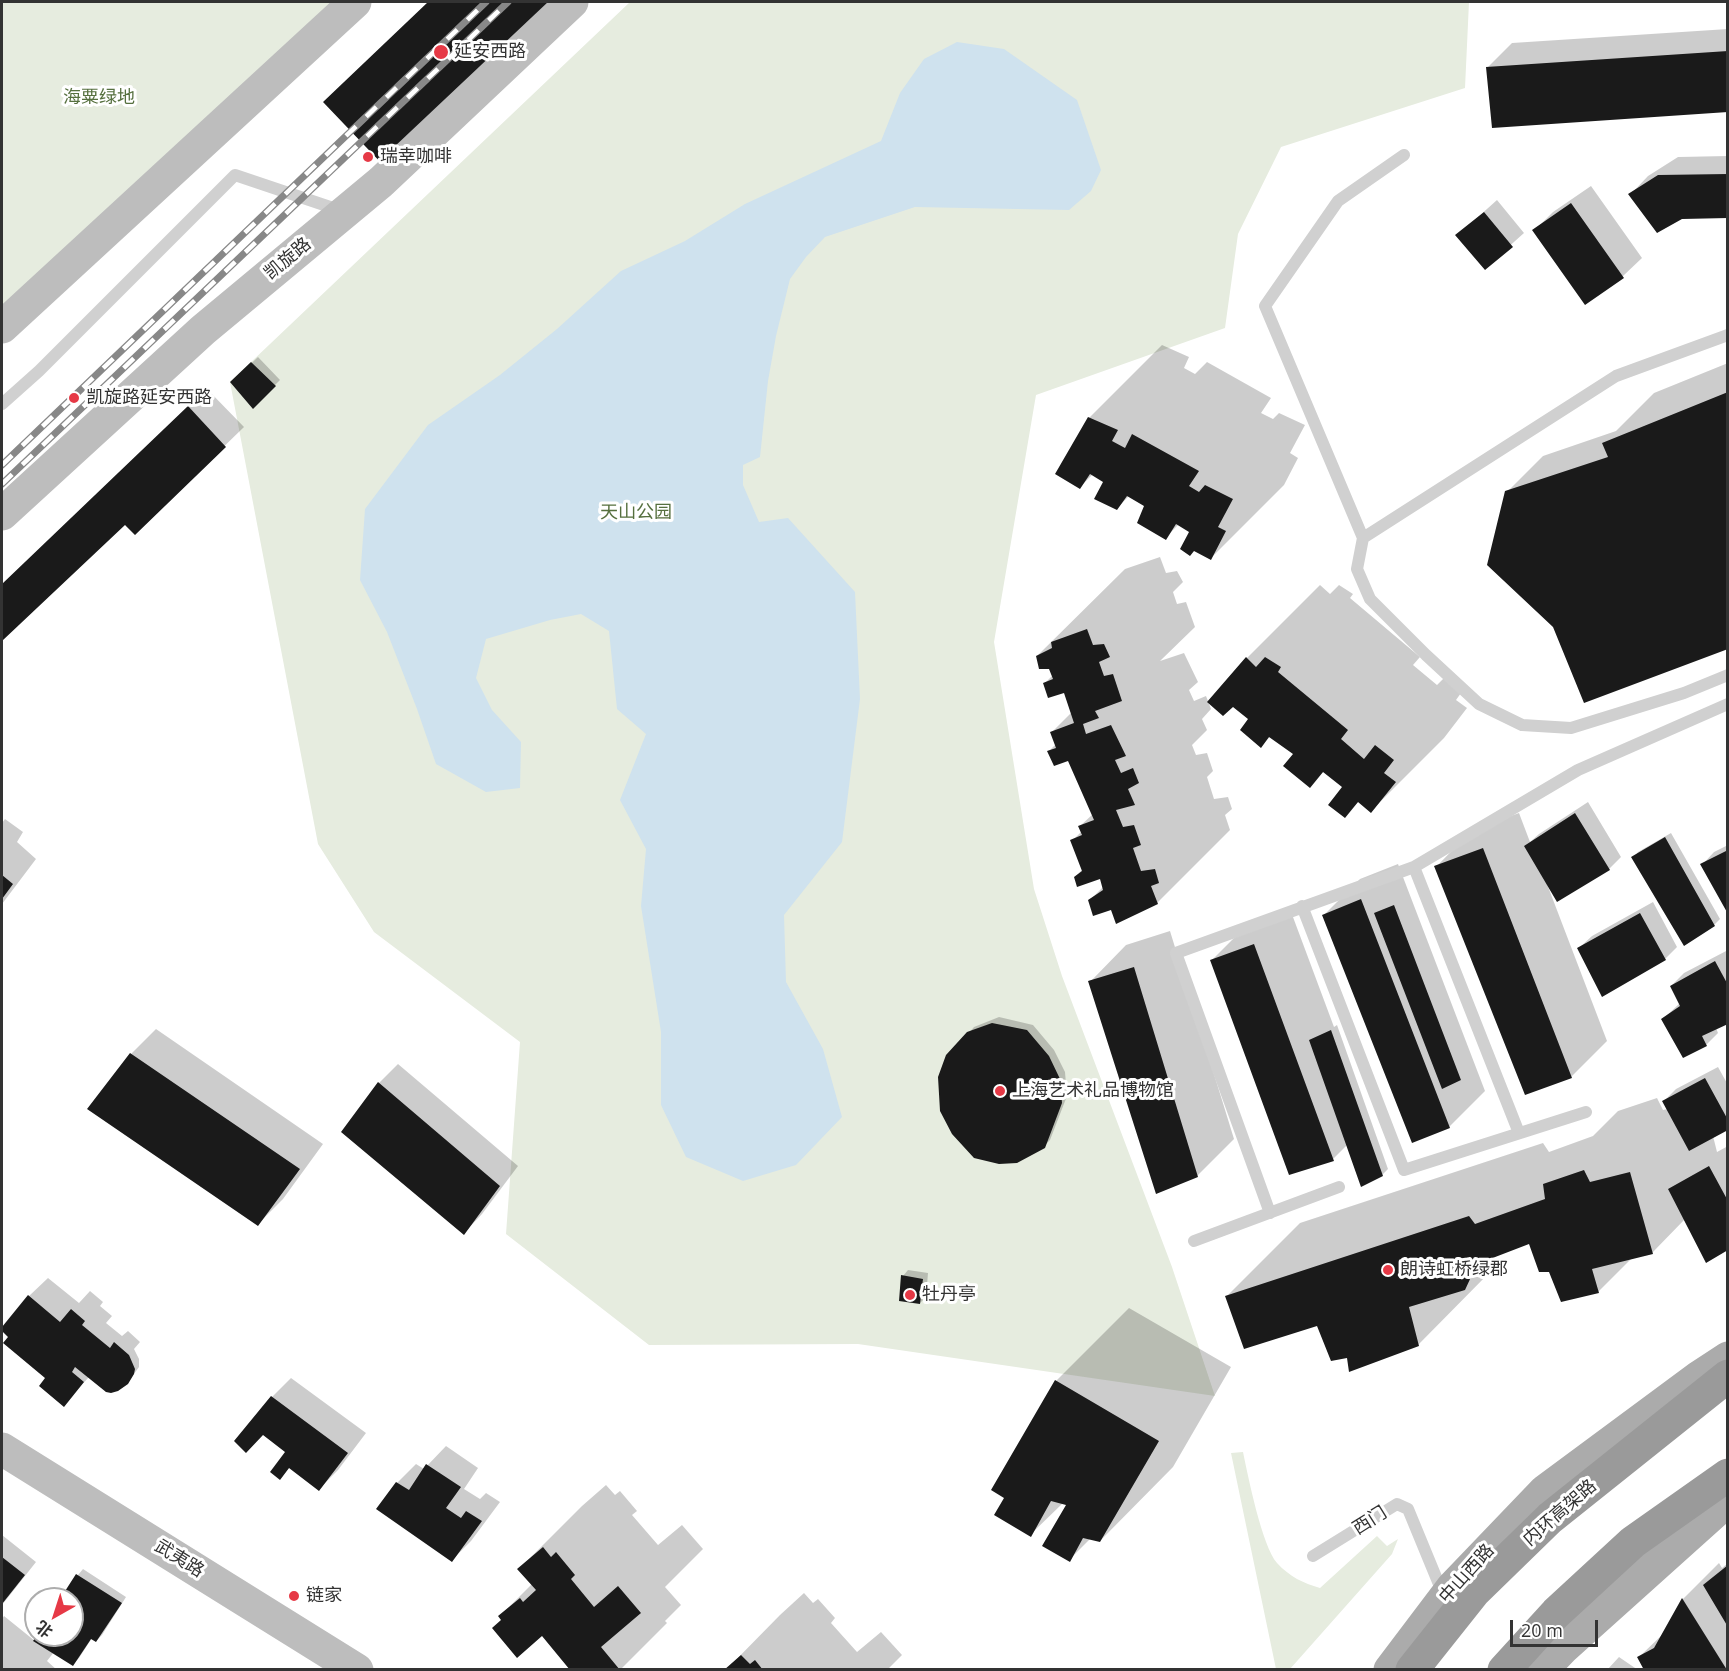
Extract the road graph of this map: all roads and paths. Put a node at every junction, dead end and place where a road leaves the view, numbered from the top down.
1 (355, 2) edge
2 (572, 2) edge
3 (1404, 155) dead end
4 (344, 212) junction
5 (2, 327) edge
6 (1728, 335) edge
7 (2, 404) edge
8 (2, 514) edge
9 (1363, 538) junction
10 (1728, 675) edge
11 (1728, 705) edge
12 (1414, 867) junction
13 (1302, 906) junction
14 (1586, 1112) dead end
15 (1519, 1133) junction
16 (1339, 1187) dead end
17 (1270, 1213) junction
18 (1194, 1241) dead end
19 (1728, 1358) edge
20 (1728, 1376) edge
21 (2, 1449) edge
22 (1728, 1475) edge
23 (1728, 1500) edge
24 (1313, 1556) dead end
25 (1444, 1598) junction
26 (357, 1670) edge
27 (1390, 1670) edge
28 (1412, 1670) edge
29 (1504, 1670) edge
30 (1542, 1670) edge

1 - 5 street
2 - 4 street, 凯旋路
3 - 9 lane
4 - 7 lane
4 - 8 street, 凯旋路
6 - 9 lane
9 - 10 lane
11 - 12 lane
12 - 13 lane
12 - 15 lane
13 - 15 lane
13 - 17 lane
14 - 15 lane
16 - 17 lane
17 - 18 lane
19 - 25 main road, 中山西路
20 - 28 highway, 内环高架路
21 - 26 street, 武夷路
22 - 29 highway
23 - 30 main road
24 - 25 lane, 西门
25 - 27 main road, 中山西路

